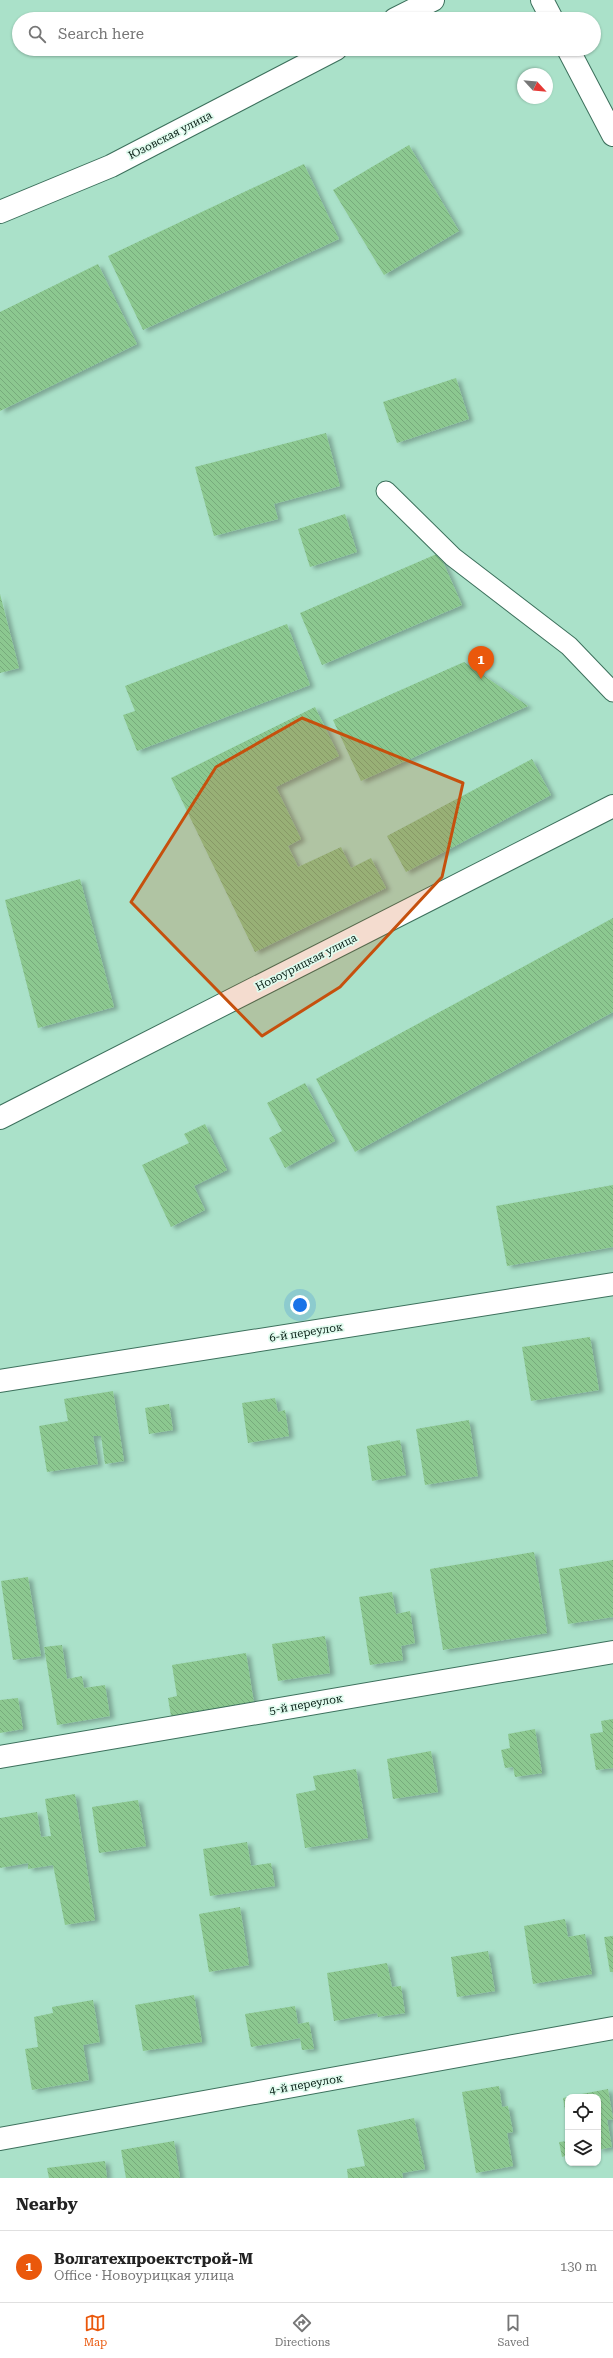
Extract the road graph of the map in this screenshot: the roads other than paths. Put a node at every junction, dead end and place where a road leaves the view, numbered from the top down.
1 (433, 0) edge
2 (542, 0) edge
3 (409, 12) edge
4 (548, 12) edge
5 (323, 56) edge
6 (572, 56) edge
7 (613, 135) edge
8 (0, 212) edge
9 (386, 491) dead end
10 (613, 692) edge
11 (613, 806) edge
12 (0, 1118) edge
13 (613, 1284) edge
14 (0, 1381) edge
15 (613, 1652) edge
16 (0, 1757) edge
17 (613, 2028) edge
18 (0, 2139) edge

1 - 3 street
2 - 4 street
5 - 8 street, Юзовская улица
6 - 7 street
9 - 10 lane
11 - 12 street, Новоурицкая улица
13 - 14 street, 6-й переулок
15 - 16 street, 5-й переулок
17 - 18 street, 4-й переулок

